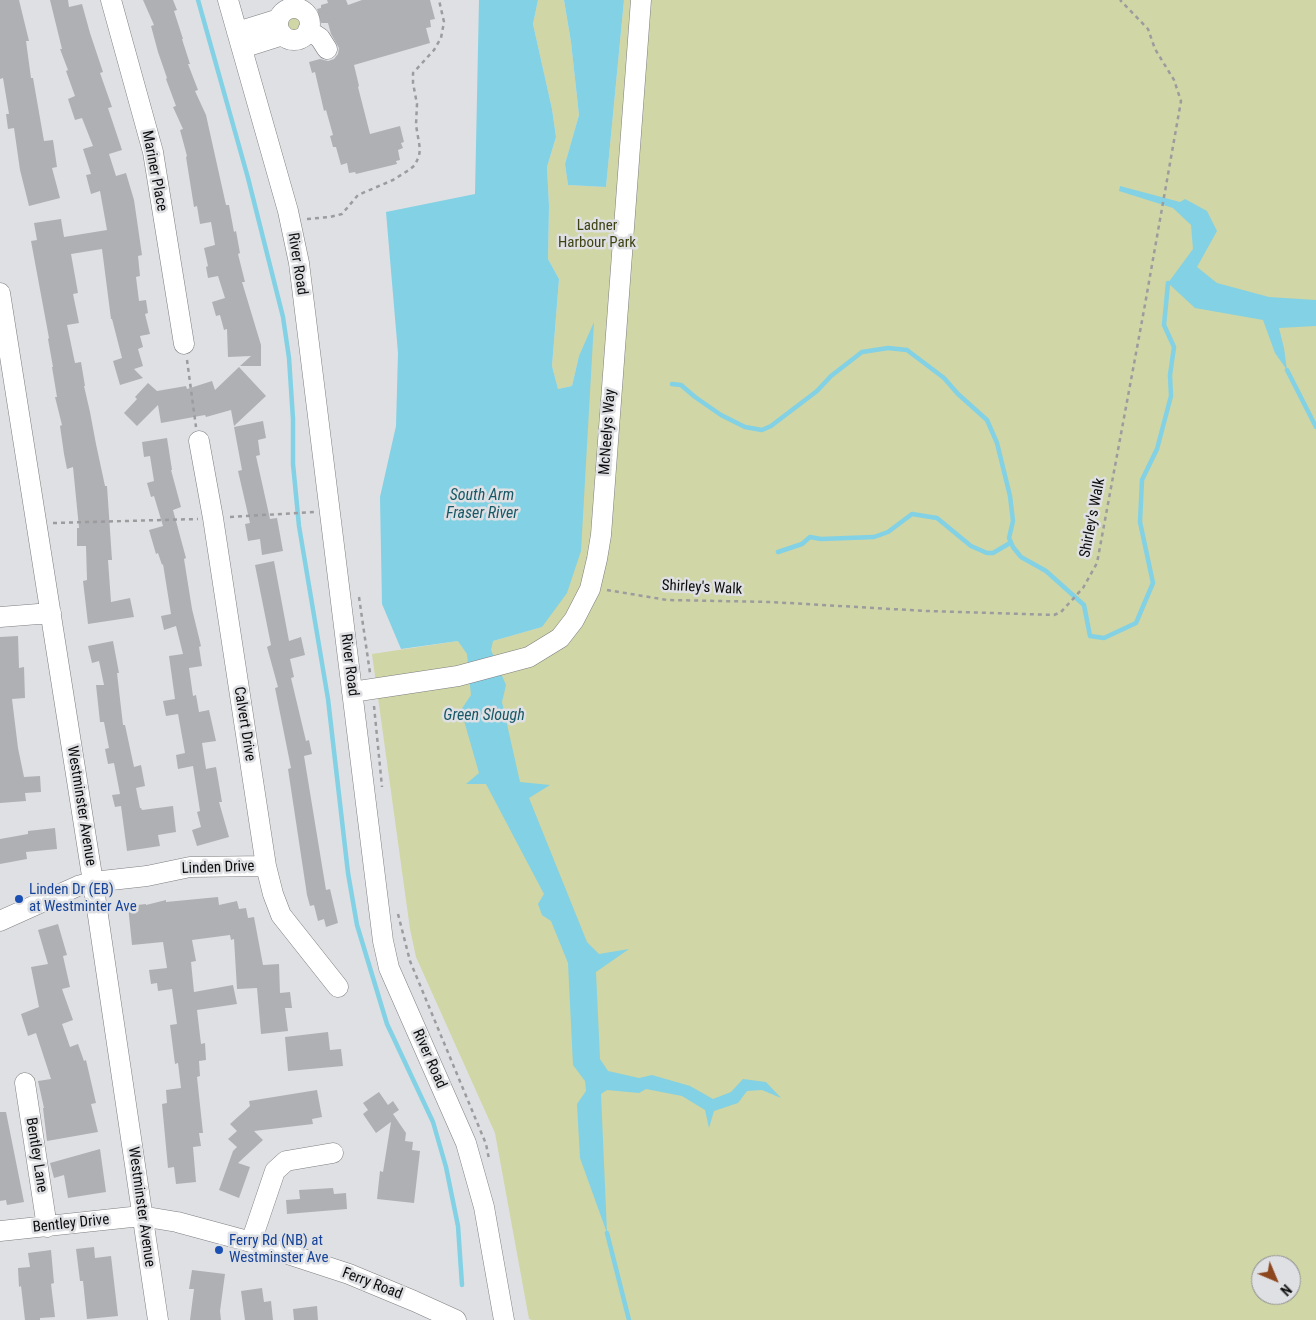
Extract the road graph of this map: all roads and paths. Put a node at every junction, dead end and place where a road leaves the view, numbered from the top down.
1 (111, 0) edge
2 (228, 0) edge
3 (439, 0) edge
4 (641, 0) edge
5 (1120, 0) edge
6 (309, 3) edge
7 (281, 27) junction
8 (308, 30) junction
9 (240, 40) junction
10 (327, 49) dead end
11 (306, 219) dead end
12 (0, 293) edge
13 (184, 344) joint
14 (199, 441) joint
15 (313, 512) dead end
16 (224, 518) dead end
17 (202, 519) dead end
18 (48, 524) dead end
19 (590, 588) junction
20 (51, 613) junction
21 (0, 617) edge
22 (352, 692) junction
23 (374, 705) dead end
24 (383, 792) dead end
25 (266, 866) junction
26 (93, 882) junction
27 (396, 905) dead end
28 (0, 921) edge
29 (338, 987) dead end
30 (25, 1083) dead end
31 (333, 1153) dead end
32 (491, 1167) dead end
33 (141, 1216) junction
34 (47, 1227) junction
35 (0, 1231) edge
36 (251, 1242) junction
37 (158, 1320) edge
38 (456, 1320) edge
39 (504, 1320) edge

1 - 13 street, Mariner Place
2 - 9 street, River Road
3 - 11 path
4 - 19 street, McNeelys Way
5 - 19 path, Shirley's Walk
6 - 7 street
6 - 8 street
7 - 8 street
7 - 9 street
8 - 10 street
9 - 22 street, River Road
12 - 20 street, Westminster Avenue
13 - 14 path
14 - 25 street, Calvert Drive
15 - 16 path
17 - 18 path
19 - 22 street, McNeelys Way
20 - 21 street
20 - 26 street, Westminster Avenue
22 - 39 street, River Road
23 - 24 path
25 - 26 street, Linden Drive
25 - 29 street, Calvert Drive
26 - 28 street, Linden Drive
26 - 33 street, Westminster Avenue
27 - 32 path
30 - 34 street, Bentley Lane
31 - 36 street
33 - 34 street, Bentley Drive
33 - 36 street, Ferry Road
33 - 37 street, Westminster Avenue
34 - 35 street, Bentley Drive
36 - 38 street, Ferry Road

